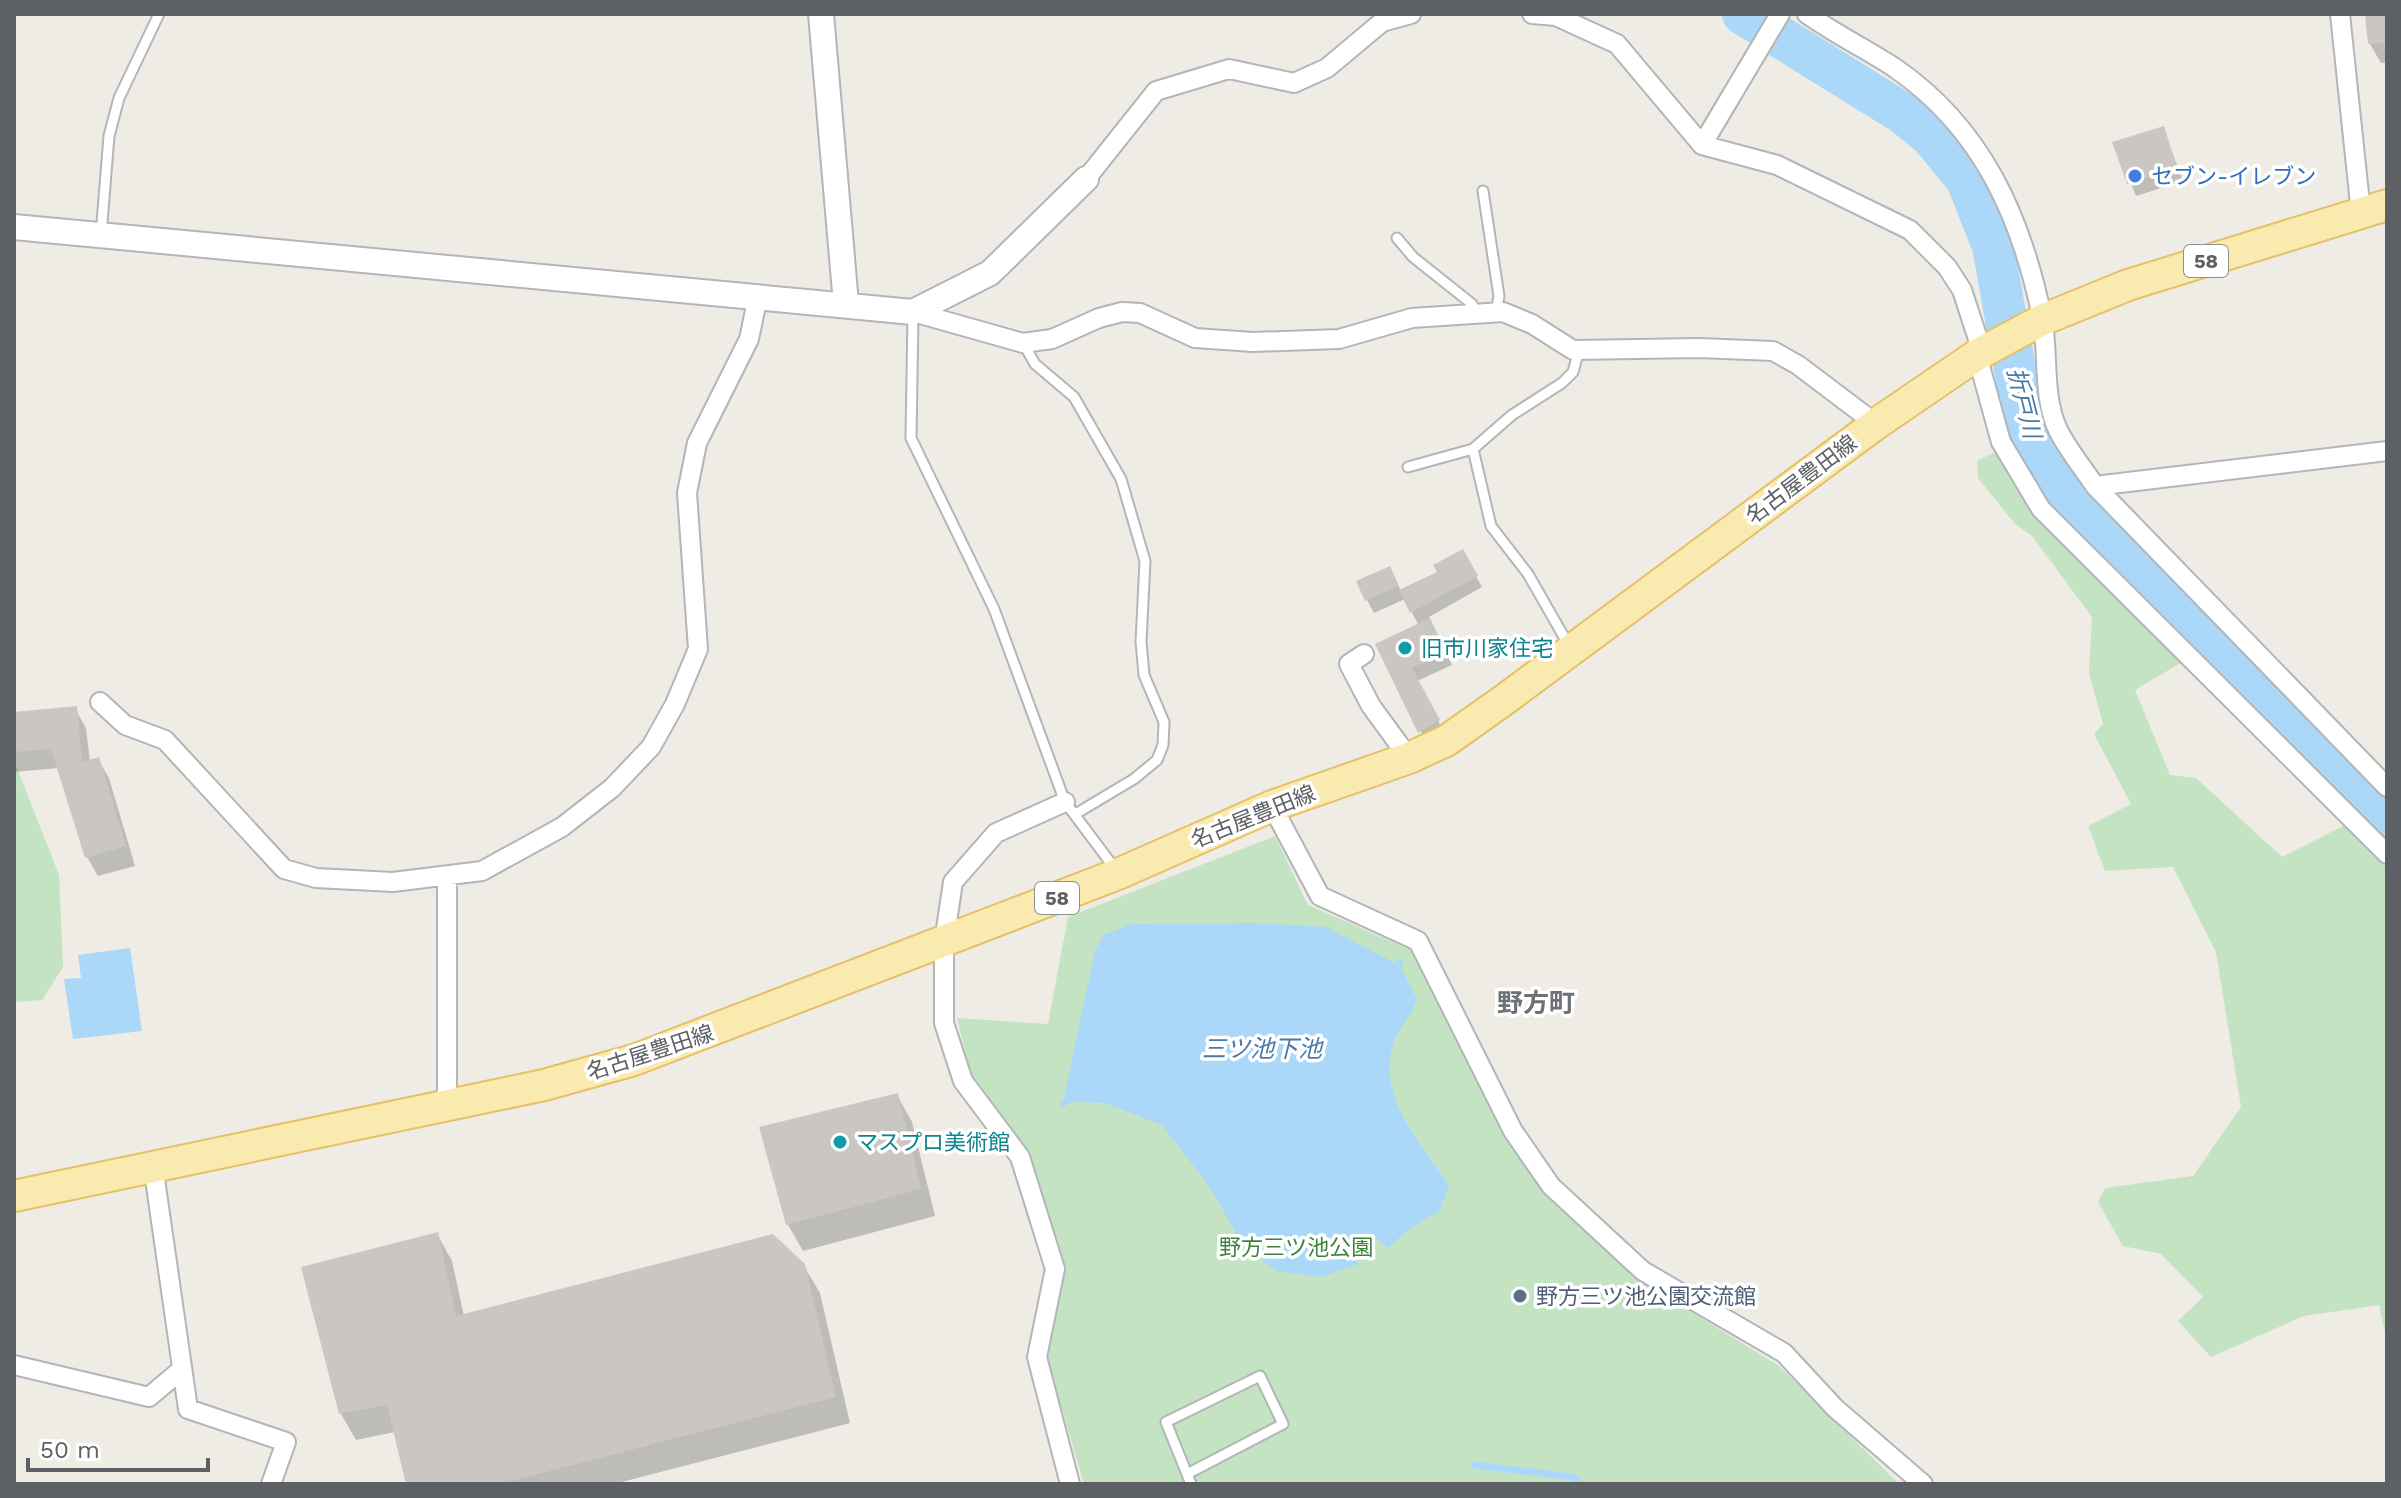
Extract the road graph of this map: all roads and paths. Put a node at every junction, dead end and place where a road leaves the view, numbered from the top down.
1 (159, 14) edge
2 (821, 14) edge
3 (1411, 14) edge
4 (1532, 14) edge
5 (1780, 14) edge
6 (1807, 14) edge
7 (2340, 14) edge
8 (1702, 145) junction
9 (1086, 179) joint
10 (1483, 191) dead end
11 (2374, 209) edge
12 (14, 227) edge
13 (101, 235) junction
14 (1397, 238) dead end
15 (758, 296) junction
16 (846, 304) junction
17 (913, 312) junction
18 (1496, 313) junction
19 (1477, 314) junction
20 (2036, 324) junction
21 (1023, 343) junction
22 (1579, 350) junction
23 (1982, 353) junction
24 (1876, 424) junction
25 (1473, 449) junction
26 (2387, 451) edge
27 (1408, 467) dead end
28 (2095, 486) junction
29 (1572, 651) junction
30 (1364, 654) dead end
31 (100, 702) dead end
32 (1409, 758) junction
33 (2387, 787) edge
34 (1272, 806) junction
35 (1071, 807) junction
36 (2387, 854) edge
37 (1118, 874) junction
38 (447, 878) junction
39 (944, 942) junction
40 (447, 1105) junction
41 (153, 1165) junction
42 (14, 1196) edge
43 (14, 1365) edge
44 (181, 1370) junction
45 (1189, 1479) edge
46 (1064, 1482) edge
47 (1919, 1483) edge
48 (271, 1484) edge

1 - 13 lane
2 - 16 street
3 - 9 street
4 - 8 street
5 - 8 street
6 - 20 street
7 - 11 street
8 - 23 street
9 - 17 street
10 - 18 lane
11 - 20 main road, 名古屋豊田線 / 58
12 - 13 street
13 - 15 street
14 - 19 lane
15 - 16 street
15 - 38 street
16 - 17 street
17 - 21 street
17 - 35 lane
18 - 19 street
18 - 22 street
19 - 21 street
20 - 23 main road, 名古屋豊田線 / 58
20 - 28 street
21 - 35 lane
22 - 24 street
22 - 25 lane
23 - 24 main road, 名古屋豊田線 / 58
23 - 36 street
24 - 29 main road, 名古屋豊田線 / 58
25 - 27 lane
25 - 29 lane
26 - 28 street
28 - 33 street
29 - 32 main road, 名古屋豊田線 / 58
30 - 32 street
31 - 38 street
32 - 34 main road, 名古屋豊田線 / 58
34 - 37 main road, 名古屋豊田線 / 58
34 - 47 street
35 - 37 lane
35 - 39 street
37 - 39 main road, 名古屋豊田線 / 58
38 - 40 street
39 - 40 main road, 名古屋豊田線 / 58
39 - 46 street
40 - 41 main road, 名古屋豊田線 / 58
41 - 42 main road, 名古屋豊田線 / 58
41 - 44 street
43 - 44 street
44 - 48 street
45 - 45 lane

